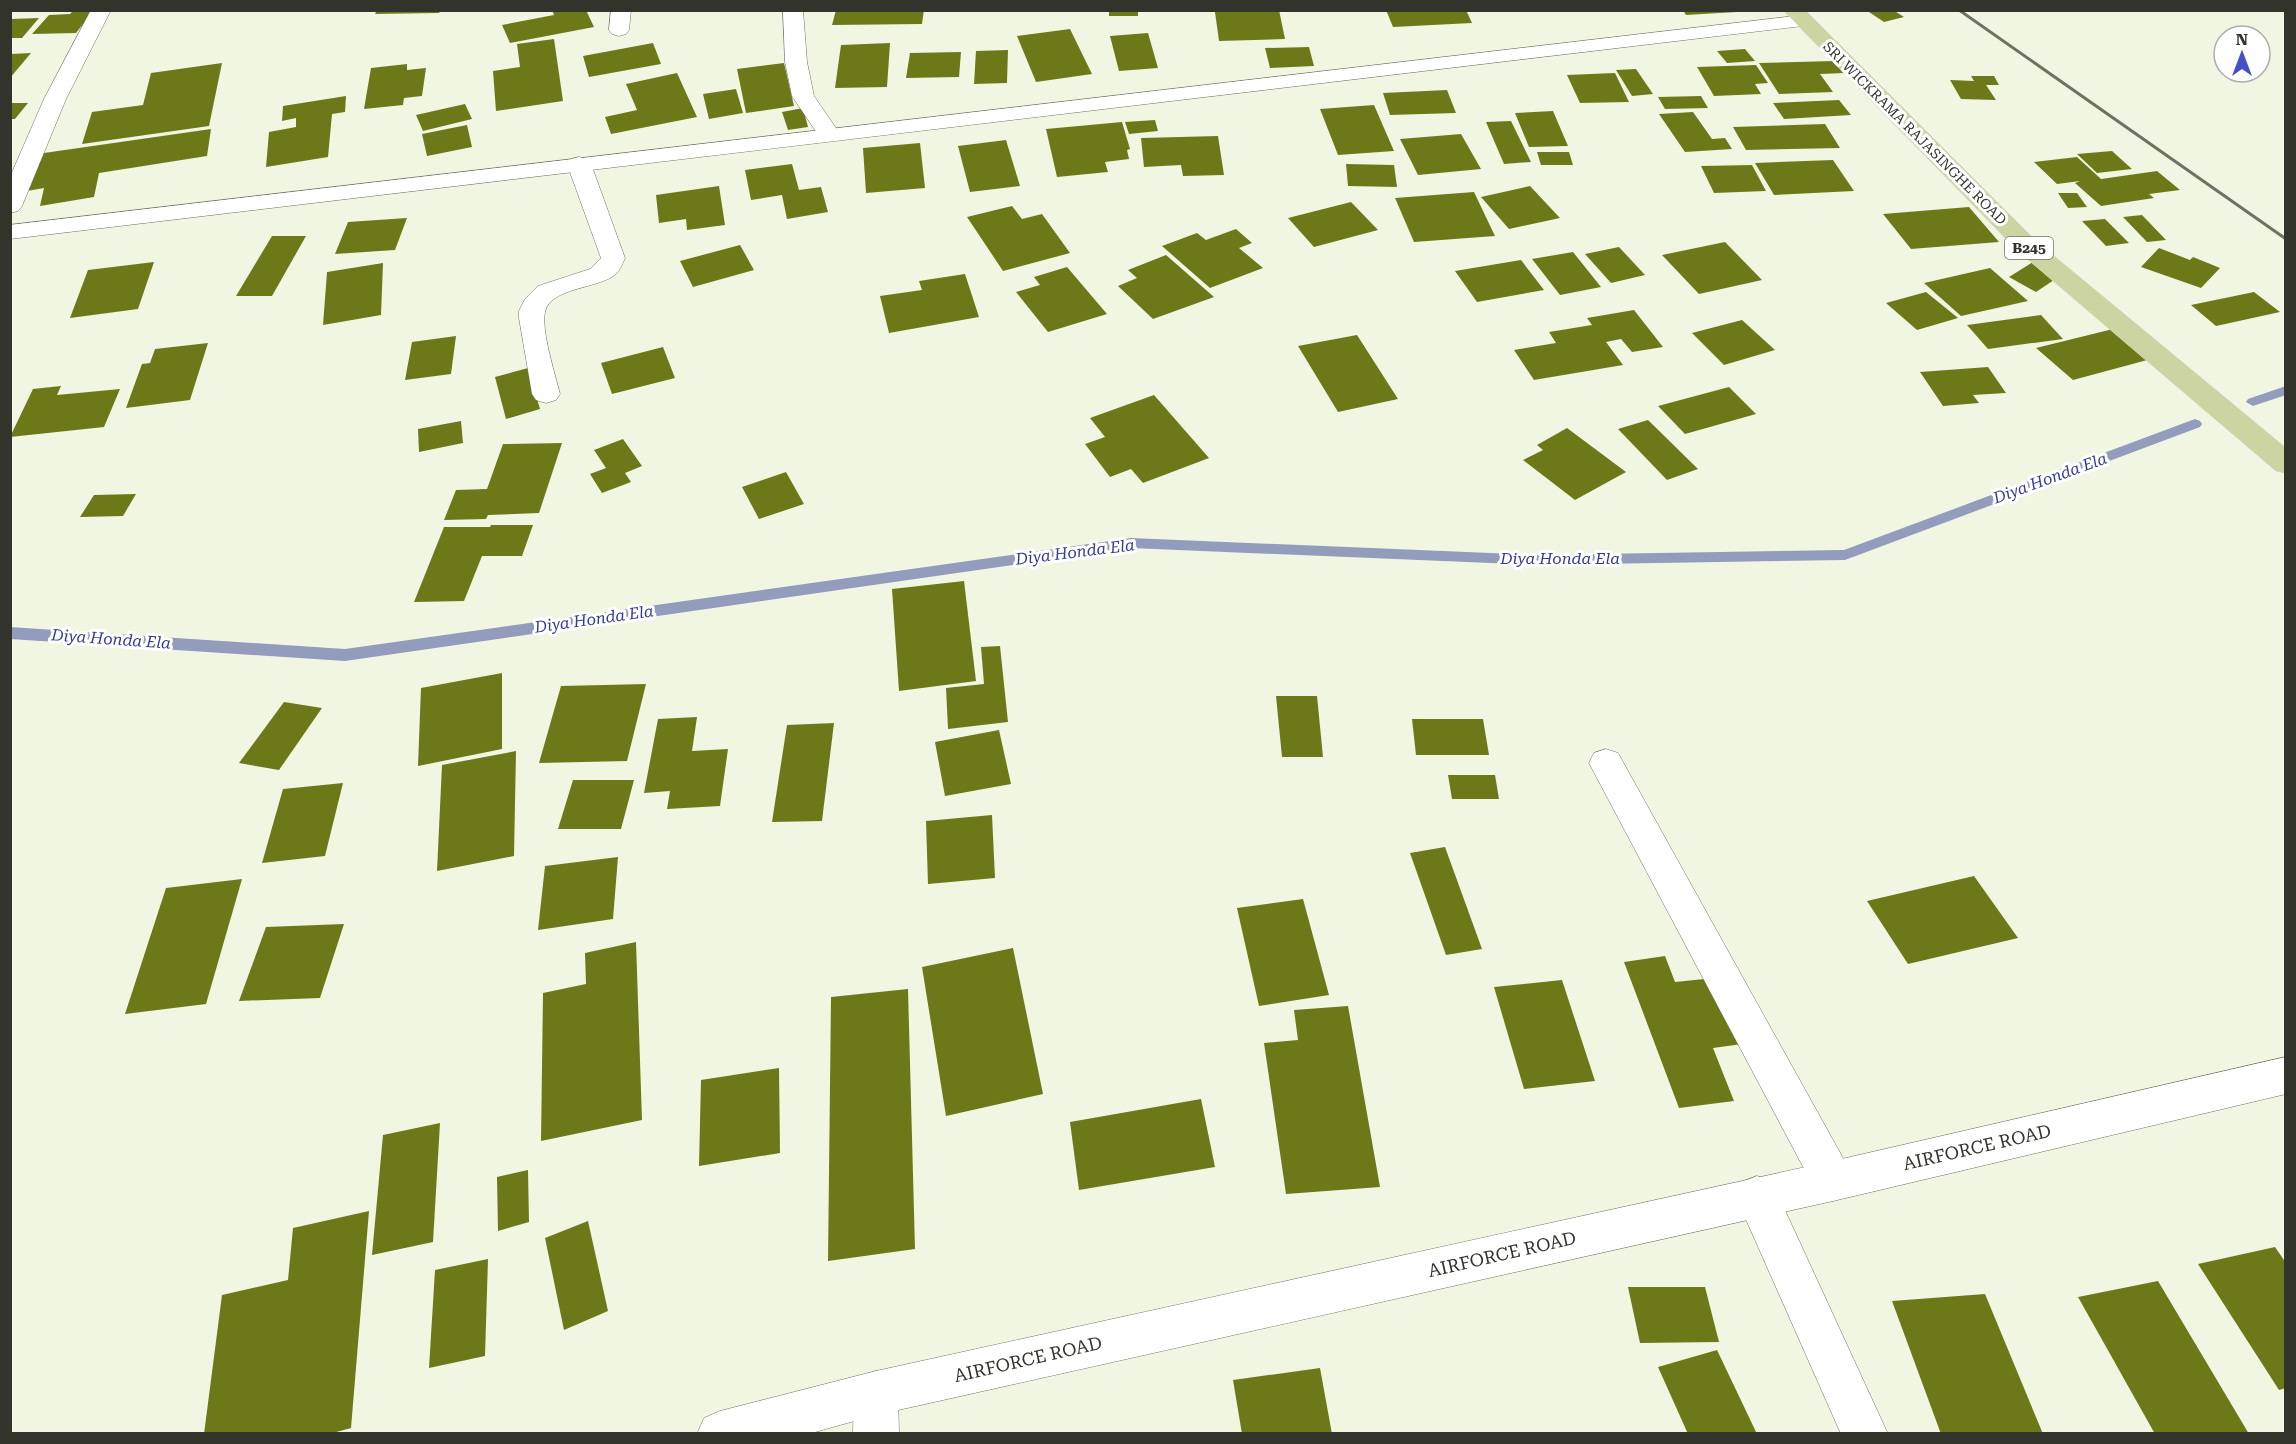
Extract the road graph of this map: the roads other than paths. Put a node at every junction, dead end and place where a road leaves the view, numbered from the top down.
1 (101, 10) edge
2 (793, 10) edge
3 (1798, 16) edge
4 (829, 134) junction
5 (579, 164) junction
6 (10, 206) edge
7 (10, 232) edge
8 (546, 394) dead end
9 (2286, 464) edge
10 (1606, 763) dead end
11 (2286, 1075) edge
12 (1833, 1181) junction
13 (1757, 1197) junction
14 (876, 1413) edge
15 (720, 1434) edge
16 (1865, 1434) edge

1 - 6 street
2 - 4 street
3 - 4 street
3 - 9 main road, SRI WICKRAMA RAJASINGHE ROAD / B245
4 - 5 street
5 - 7 street
5 - 8 street
10 - 12 street
11 - 12 street, AIRFORCE ROAD
12 - 13 street, AIRFORCE ROAD
13 - 14 street, AIRFORCE ROAD
13 - 16 street
14 - 15 street, AIRFORCE ROAD

